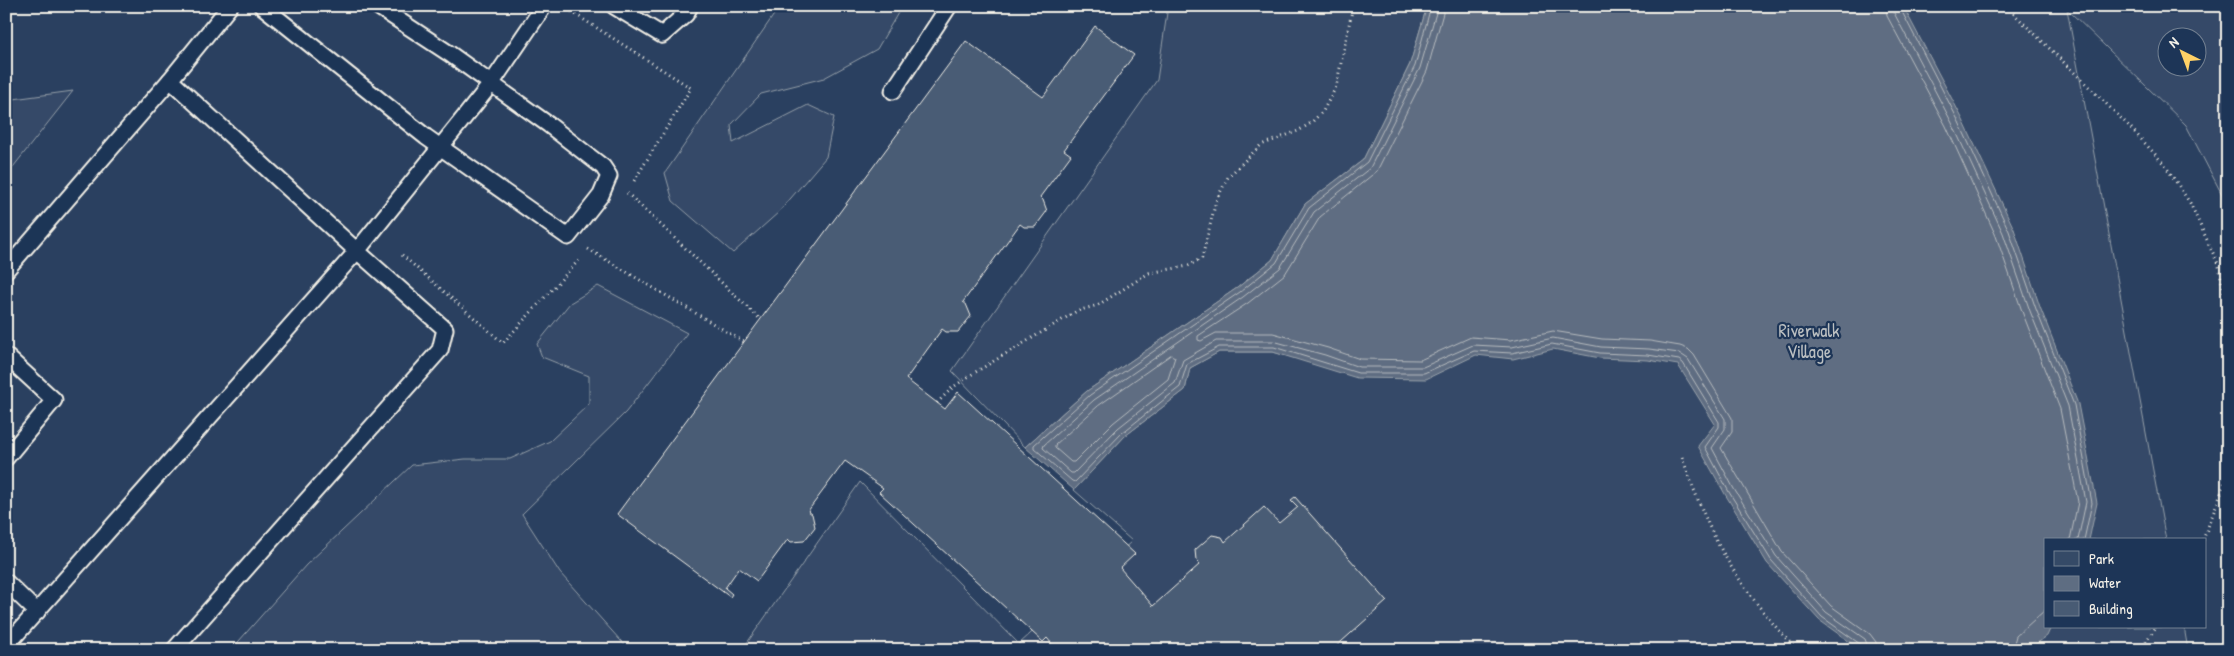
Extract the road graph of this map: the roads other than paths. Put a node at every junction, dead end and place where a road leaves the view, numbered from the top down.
1 (230, 6) edge
2 (262, 6) edge
3 (377, 6) edge
4 (544, 6) edge
5 (614, 6) edge
6 (690, 6) edge
7 (949, 6) edge
8 (170, 80) junction
9 (492, 84) junction
10 (893, 91) dead end
11 (442, 148) junction
12 (357, 251) junction
13 (6, 270) edge
14 (6, 356) edge
15 (6, 458) edge
16 (6, 582) edge
17 (37, 612) junction
18 (6, 646) edge
19 (174, 650) edge

1 - 8 lane
2 - 11 lane
3 - 9 lane
4 - 9 lane
5 - 6 lane
7 - 10 lane
8 - 12 lane
8 - 13 lane
9 - 11 lane
9 - 11 lane
11 - 12 lane
12 - 17 lane
12 - 19 lane
14 - 15 lane
16 - 17 lane
17 - 18 lane

